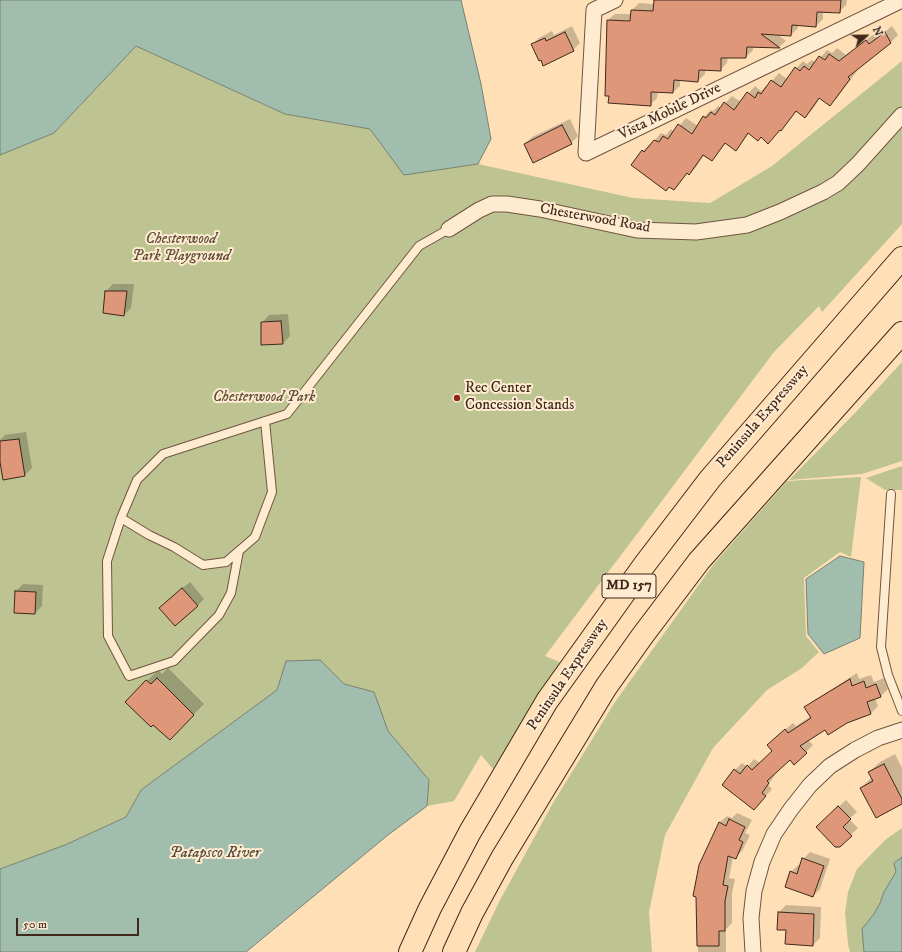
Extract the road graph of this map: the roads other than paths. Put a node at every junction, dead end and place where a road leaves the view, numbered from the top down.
1 (614, 0) edge
2 (902, 0) edge
3 (902, 115) edge
4 (449, 229) joint
5 (902, 258) edge
6 (902, 333) edge
7 (265, 421) junction
8 (891, 494) dead end
9 (121, 518) junction
10 (239, 551) junction
11 (902, 711) edge
12 (902, 730) edge
13 (410, 952) edge
14 (454, 952) edge
15 (753, 952) edge

1 - 2 street, Vista Mobile Drive
3 - 4 street, Chesterwood Road
4 - 7 lane
5 - 13 main road, Peninsula Expressway / MD 157
6 - 14 main road, MD 157
7 - 9 lane
7 - 10 lane
8 - 11 lane
9 - 10 lane
9 - 10 lane
12 - 15 street

